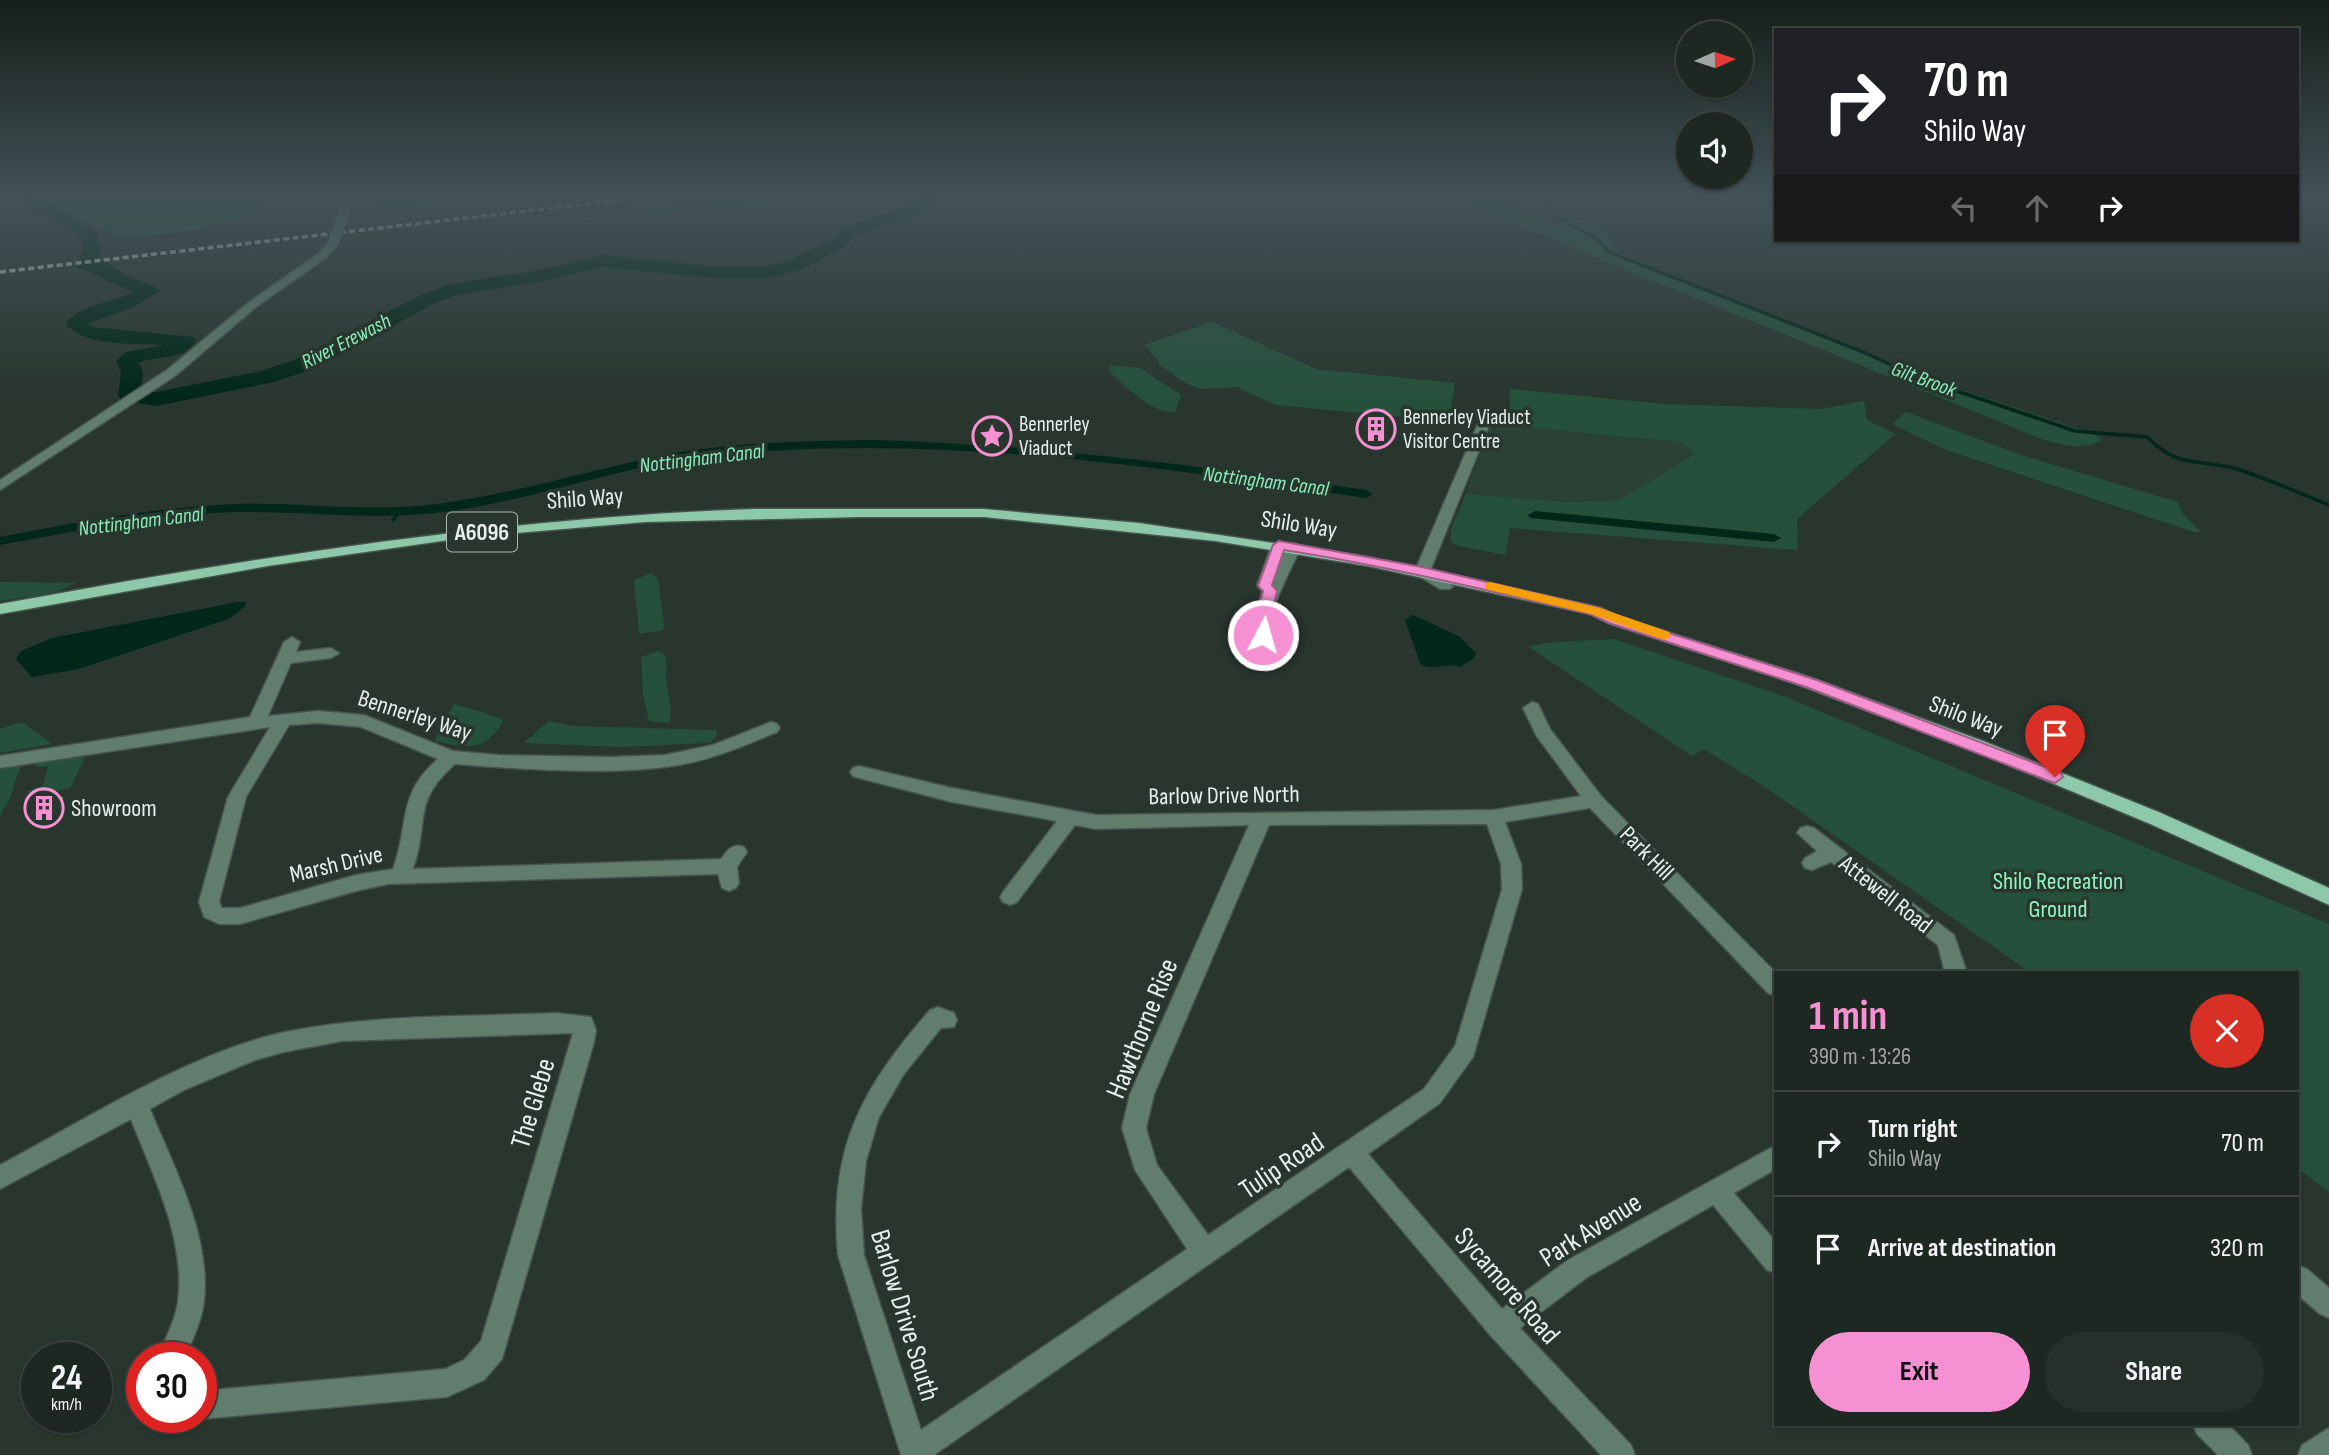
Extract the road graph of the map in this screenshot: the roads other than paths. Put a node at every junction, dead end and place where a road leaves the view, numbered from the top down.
1 (312, 263) edge
2 (1486, 419) dead end
3 (0, 486) edge
4 (1285, 551) junction
5 (1422, 571) junction
6 (1445, 586) junction
7 (0, 609) edge
8 (1614, 620) junction
9 (1263, 635) dead end
10 (292, 642) dead end
11 (331, 653) dead end
12 (285, 659) junction
13 (1532, 708) dead end
14 (284, 719) junction
15 (257, 722) junction
16 (771, 728) dead end
17 (451, 758) junction
18 (0, 762) edge
19 (859, 772) dead end
20 (1594, 801) junction
21 (1494, 817) junction
22 (1070, 818) junction
23 (1262, 818) junction
24 (1807, 833) dead end
25 (1832, 852) junction
26 (1812, 863) dead end
27 (731, 867) dead end
28 (400, 876) junction
29 (1010, 897) dead end
30 (2329, 898) edge
31 (1955, 971) edge
32 (1774, 986) edge
33 (946, 1020) dead end
34 (137, 1105) junction
35 (1352, 1153) junction
36 (1774, 1157) edge
37 (0, 1178) edge
38 (1716, 1190) junction
39 (1205, 1252) junction
40 (1774, 1259) edge
41 (2299, 1279) edge
42 (2329, 1305) edge
43 (1500, 1327) junction
44 (177, 1342) edge
45 (217, 1404) edge
46 (2209, 1426) edge
47 (2329, 1442) edge
48 (915, 1453) edge
49 (1621, 1455) edge
50 (2238, 1455) edge
51 (2312, 1455) edge

1 - 3 street, bridge
2 - 5 street
4 - 5 main road, Shilo Way / A6096
4 - 6 main road, Shilo Way / A6096
4 - 7 main road, Shilo Way / A6096
4 - 9 street
5 - 6 street
5 - 8 main road, Shilo Way / A6096
6 - 8 main road, Shilo Way / A6096
8 - 30 main road, Shilo Way / A6096
10 - 12 street
11 - 12 street
12 - 15 street
13 - 20 street, Park Hill
14 - 15 street, Bennerley Way
14 - 17 street, Bennerley Way
14 - 28 street, Marsh Drive
15 - 18 street, Bennerley Way
16 - 17 street, Bennerley Way
17 - 28 street
19 - 22 street, Barlow Drive North
20 - 21 street, Barlow Drive North
20 - 32 street, Park Hill
21 - 23 street, Barlow Drive North
21 - 35 street, Tulip Road
22 - 23 street, Barlow Drive North
22 - 29 street
23 - 39 street, Hawthorne Rise
24 - 25 street, Attewell Road
25 - 26 street, Attewell Road
25 - 31 street, Attewell Road
27 - 28 street, Marsh Drive
33 - 48 street, Barlow Drive South
34 - 37 street, The Glebe
34 - 44 street
34 - 45 street, The Glebe
35 - 39 street, Tulip Road
35 - 43 street, Sycamore Road
36 - 38 street, Park Avenue
38 - 40 street
38 - 43 street, Park Avenue
39 - 48 street, Tulip Road
41 - 42 street
43 - 49 street, Sycamore Road
46 - 50 street
47 - 51 street

